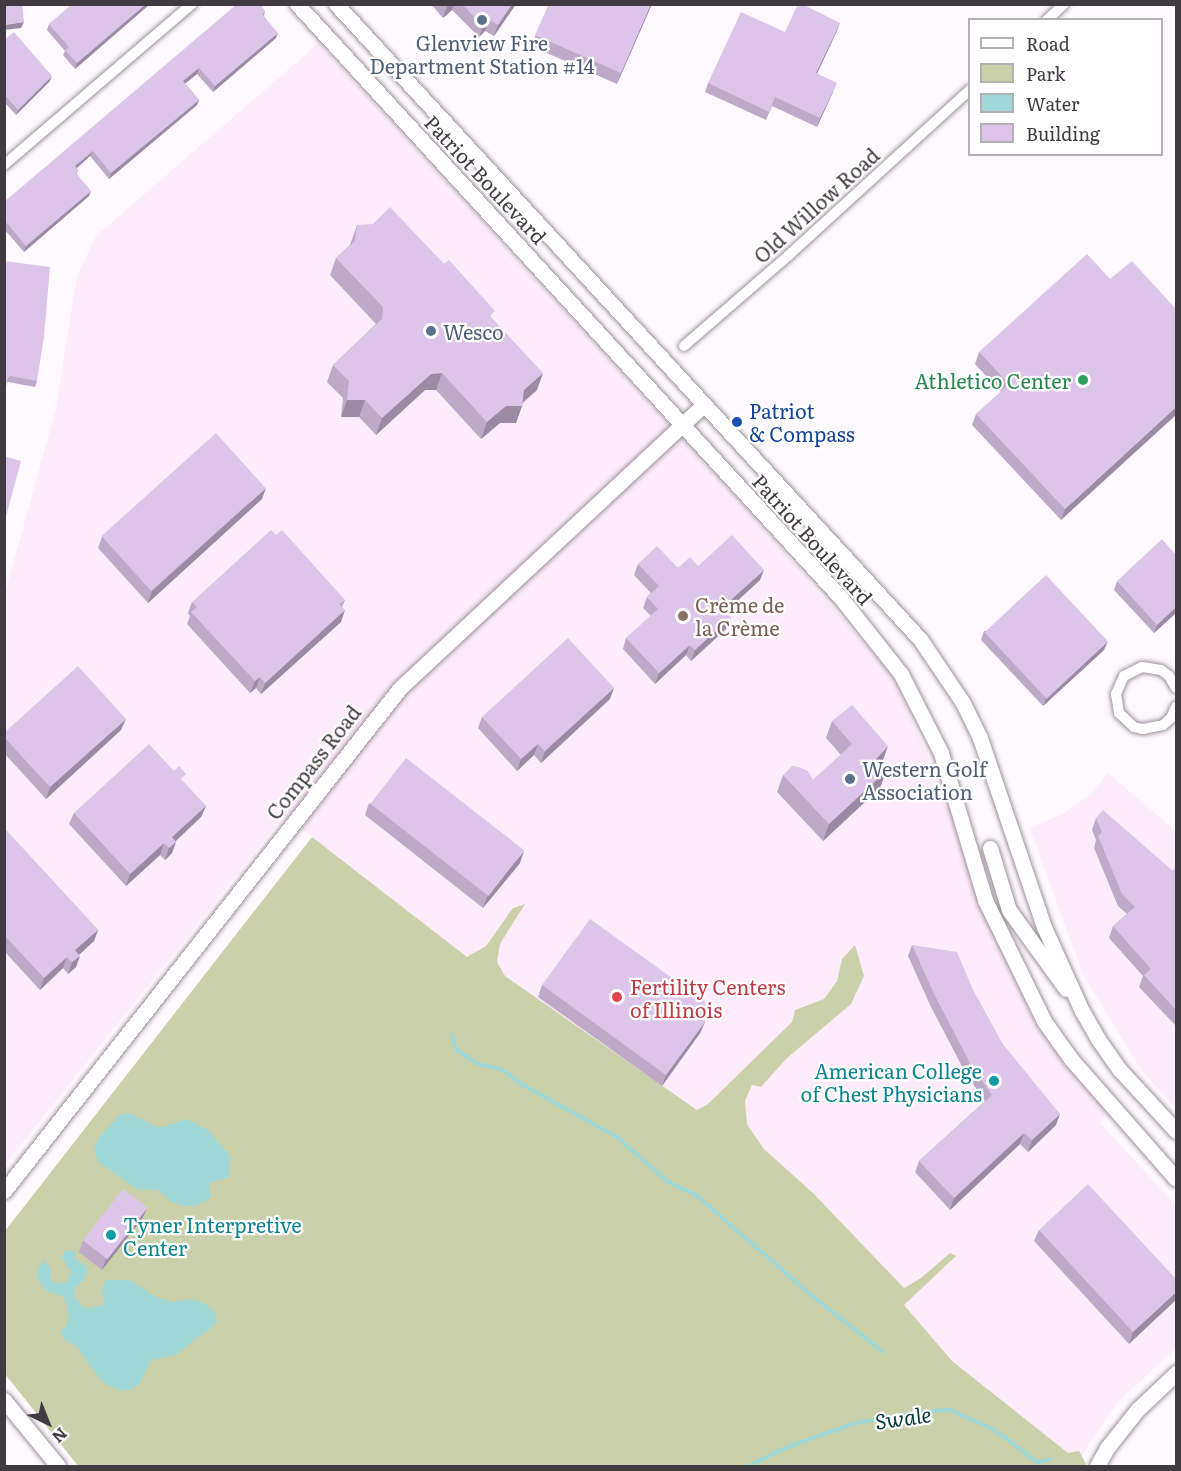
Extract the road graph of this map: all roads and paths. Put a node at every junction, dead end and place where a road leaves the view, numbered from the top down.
1 (192, 4) edge
2 (297, 4) edge
3 (336, 4) edge
4 (1064, 4) edge
5 (1049, 18) edge
6 (968, 91) edge
7 (4, 165) edge
8 (684, 346) dead end
9 (704, 405) junction
10 (681, 426) junction
11 (1173, 673) edge
12 (1176, 688) edge
13 (1176, 707) edge
14 (1009, 819) junction
15 (990, 848) junction
16 (972, 853) junction
17 (1082, 1011) junction
18 (1176, 1131) edge
19 (1176, 1179) edge
20 (4, 1191) edge
21 (1176, 1373) edge
22 (4, 1400) edge
23 (58, 1467) edge
24 (1097, 1467) edge

1 - 7 street
2 - 10 main road, Patriot Boulevard
3 - 9 main road, Patriot Boulevard
4 - 5 street
6 - 8 street, Old Willow Road
9 - 10 main road, Compass Road
9 - 14 main road, Patriot Boulevard
10 - 16 main road, Patriot Boulevard
10 - 20 main road, Compass Road
11 - 12 street
11 - 13 street
14 - 15 main road
14 - 17 main road, Patriot Boulevard
15 - 16 main road
15 - 17 main road
16 - 19 main road, Patriot Boulevard
17 - 18 main road, Patriot Boulevard
21 - 24 main road
22 - 23 main road

